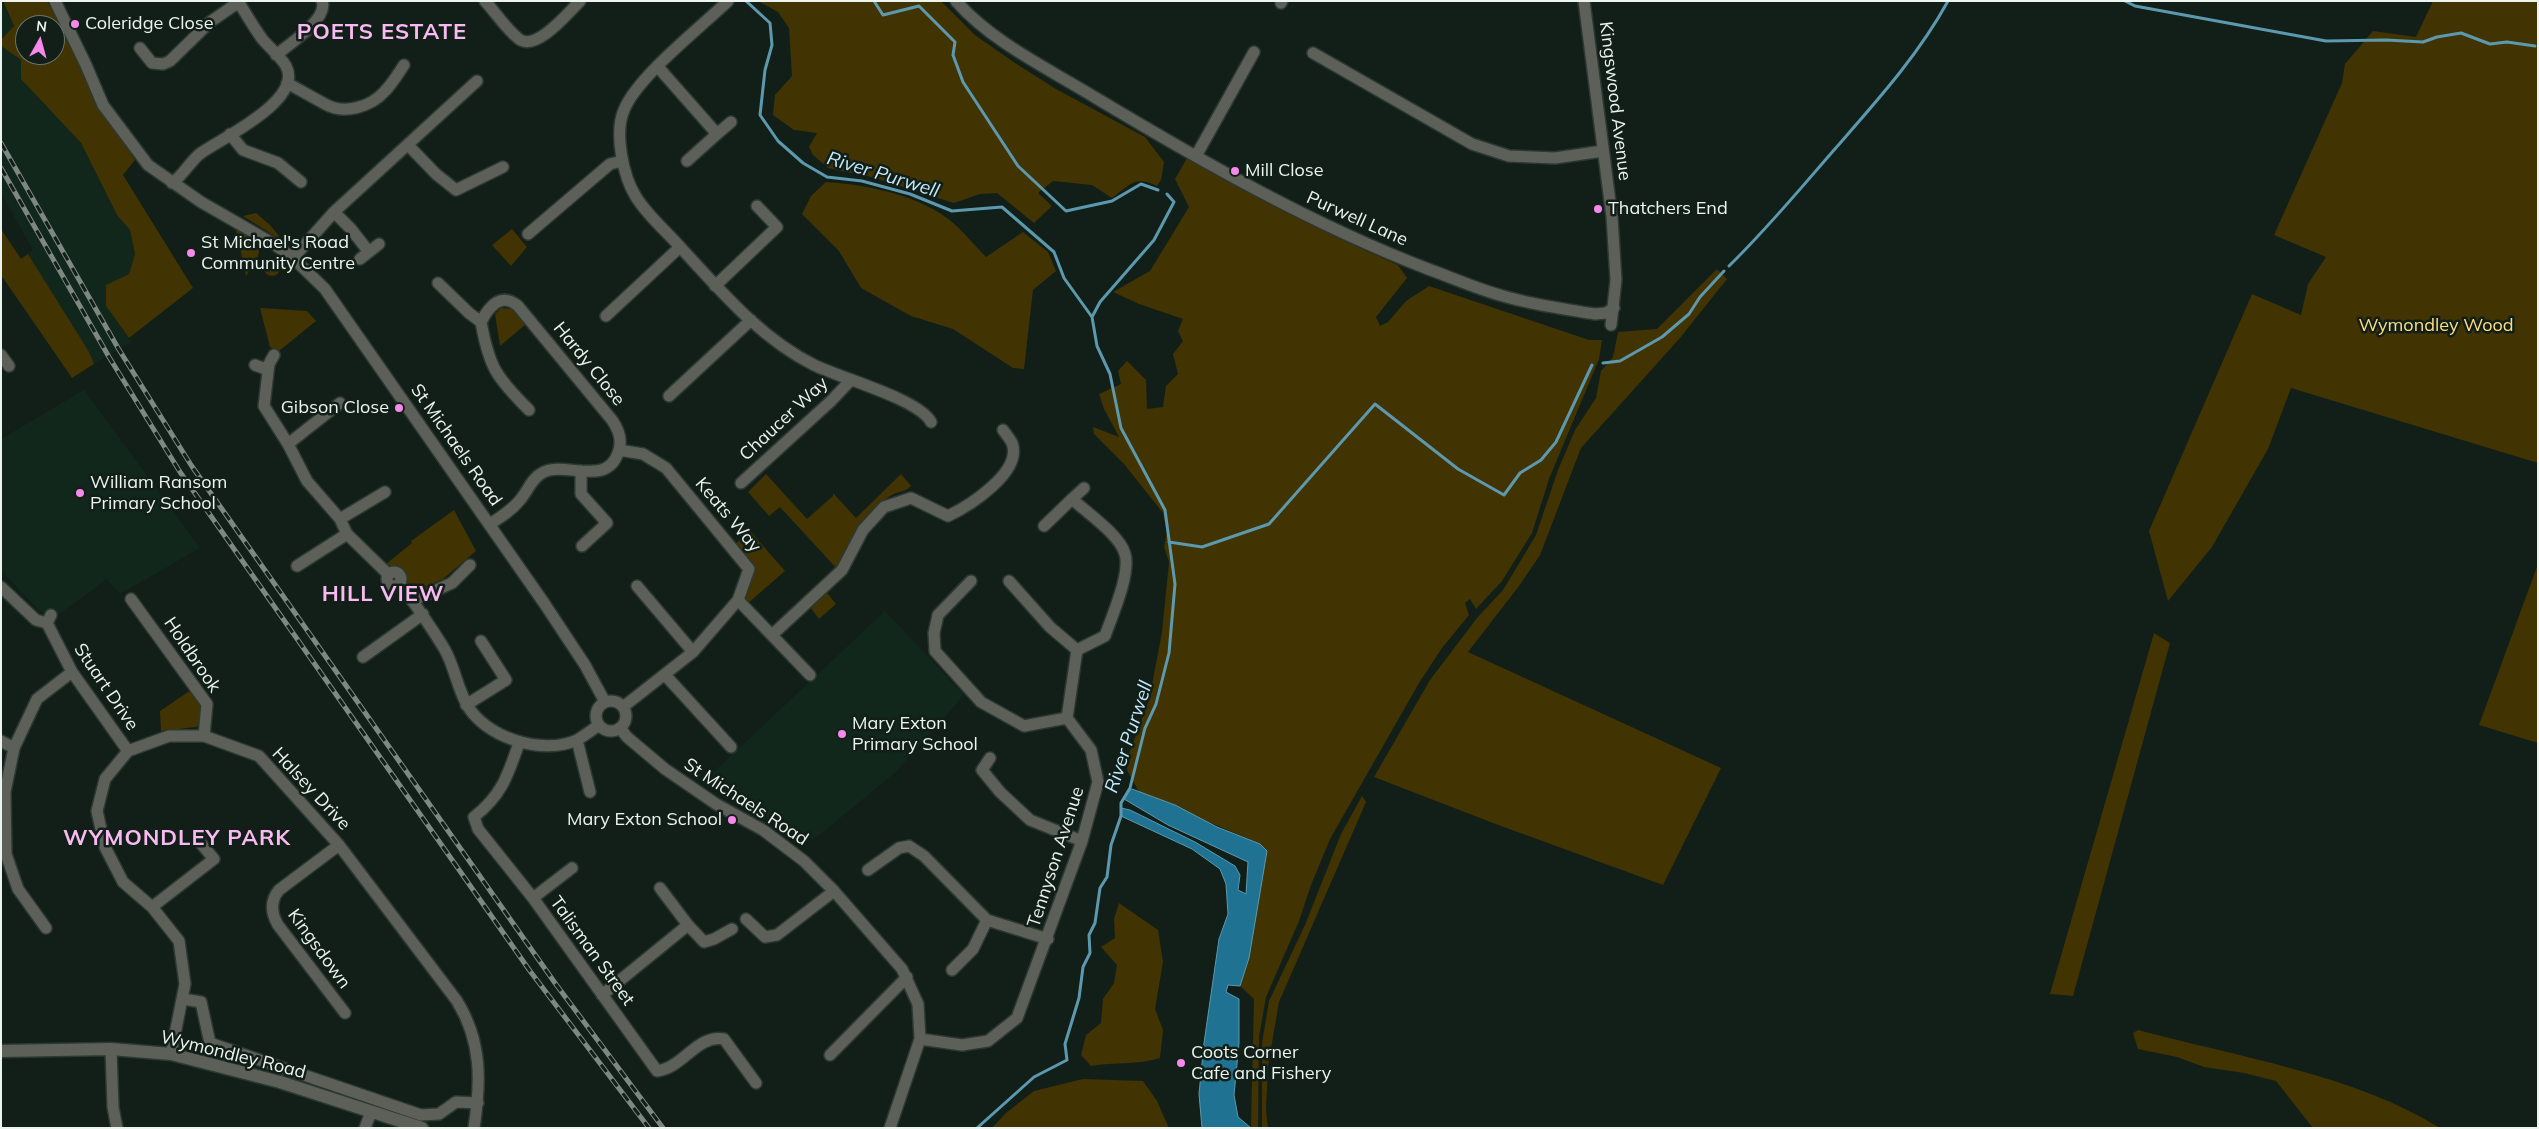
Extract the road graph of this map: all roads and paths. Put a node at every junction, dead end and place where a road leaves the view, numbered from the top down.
1 (55, 1) edge
2 (322, 1) edge
3 (485, 1) edge
4 (580, 1) edge
5 (728, 1) edge
6 (956, 1) edge
7 (1584, 1) edge
8 (239, 2) edge
9 (140, 48) dead end
10 (1254, 52) dead end
11 (1313, 53) dead end
12 (276, 55) junction
13 (404, 65) dead end
14 (658, 67) junction
15 (478, 81) dead end
16 (287, 83) junction
17 (732, 122) dead end
18 (230, 134) junction
19 (717, 134) junction
20 (408, 145) junction
21 (1603, 151) junction
22 (1196, 156) junction
23 (687, 160) dead end
24 (622, 161) junction
25 (503, 167) dead end
26 (301, 182) dead end
27 (172, 183) junction
28 (456, 190) junction
29 (449, 200) dead end
30 (757, 206) dead end
31 (334, 212) junction
32 (528, 234) dead end
33 (379, 244) dead end
34 (680, 247) junction
35 (293, 258) junction
36 (438, 283) dead end
37 (715, 286) junction
38 (1614, 308) junction
39 (606, 316) dead end
40 (750, 320) junction
41 (481, 322) junction
42 (1612, 325) dead end
43 (274, 355) dead end
44 (1, 356) edge
45 (256, 365) dead end
46 (9, 366) dead end
47 (268, 370) junction
48 (850, 381) junction
49 (669, 396) dead end
50 (340, 403) dead end
51 (529, 410) dead end
52 (931, 422) dead end
53 (1003, 430) dead end
54 (288, 444) junction
55 (620, 450) junction
56 (581, 471) junction
57 (740, 482) dead end
58 (1084, 488) dead end
59 (385, 492) dead end
60 (1072, 499) junction
61 (340, 519) junction
62 (490, 524) junction
63 (1044, 526) dead end
64 (347, 534) junction
65 (582, 546) dead end
66 (470, 565) dead end
67 (297, 566) dead end
68 (971, 581) dead end
69 (1009, 581) dead end
70 (637, 586) dead end
71 (1, 588) edge
72 (131, 599) dead end
73 (738, 600) junction
74 (412, 601) junction
75 (423, 614) junction
76 (772, 635) junction
77 (481, 641) dead end
78 (1077, 650) junction
79 (694, 652) junction
80 (363, 657) dead end
81 (72, 672) junction
82 (810, 675) dead end
83 (666, 676) junction
84 (605, 702) junction
85 (466, 705) junction
86 (623, 707) junction
87 (1067, 718) junction
88 (599, 725) junction
89 (620, 728) junction
90 (204, 736) junction
91 (577, 740) junction
92 (1, 741) edge
93 (519, 743) junction
94 (731, 747) dead end
95 (14, 748) junction
96 (128, 751) junction
97 (990, 758) dead end
98 (590, 792) dead end
99 (3, 837) edge
100 (198, 840) dead end
101 (1082, 841) junction
102 (339, 845) junction
103 (572, 868) dead end
104 (868, 870) dead end
105 (660, 888) dead end
106 (834, 891) junction
107 (533, 898) junction
108 (152, 907) junction
109 (746, 919) dead end
110 (988, 920) junction
111 (688, 925) junction
112 (46, 928) dead end
113 (732, 929) dead end
114 (1048, 939) junction
115 (952, 970) dead end
116 (907, 977) junction
117 (602, 995) junction
118 (183, 999) junction
119 (345, 1014) dead end
120 (920, 1039) junction
121 (111, 1050) junction
122 (1, 1052) edge
123 (171, 1054) junction
124 (830, 1055) dead end
125 (756, 1083) dead end
126 (478, 1103) junction
127 (370, 1112) junction
128 (117, 1128) edge
129 (365, 1128) edge
130 (422, 1128) edge
131 (474, 1128) edge
132 (890, 1128) edge

1 - 27 street
2 - 12 street
3 - 4 street
5 - 14 street, Chaucer Way
6 - 22 street, Purwell Lane
7 - 21 street, Kingswood Avenue
8 - 9 street
8 - 12 street
10 - 22 street
11 - 21 street
12 - 16 street
13 - 16 street
14 - 19 street
14 - 24 street, Chaucer Way
15 - 20 street
16 - 18 street
17 - 19 street
18 - 26 street
18 - 27 street
19 - 23 street
20 - 28 street
20 - 31 street
21 - 38 street, Kingswood Avenue
22 - 38 street, Purwell Lane
24 - 32 street
24 - 34 street, Chaucer Way
25 - 28 street
27 - 35 street, St Michaels Road
28 - 29 street
30 - 37 street
31 - 33 street
31 - 35 street
34 - 37 street, Chaucer Way
34 - 39 street
35 - 62 street, St Michaels Road
36 - 41 street
37 - 40 street, Chaucer Way
38 - 42 street, Kingswood Avenue
40 - 48 street, Chaucer Way
40 - 49 street
41 - 51 street
41 - 55 street, Hardy Close
43 - 47 street
44 - 46 street
45 - 47 street
47 - 54 street
48 - 52 street, Chaucer Way
48 - 57 street, Chaucer Way
50 - 54 street
53 - 76 street
54 - 61 street
55 - 56 street
55 - 73 street, Keats Way
56 - 62 street
56 - 65 street
58 - 60 street
59 - 61 street
60 - 63 street
60 - 78 street
61 - 64 street
62 - 84 street, St Michaels Road
64 - 67 street
64 - 74 street
66 - 74 street
68 - 87 street
69 - 78 street
70 - 79 street
71 - 81 street, Stuart Drive
72 - 90 street, Holdbrook
73 - 76 street
73 - 79 street, Keats Way
74 - 75 street
75 - 80 street
75 - 85 street
76 - 82 street
77 - 85 street
78 - 87 street
79 - 83 street, Keats Way
81 - 95 street
81 - 96 street, Stuart Drive
83 - 86 street, Keats Way
83 - 94 street
84 - 86 street
84 - 88 street
85 - 93 street
86 - 89 street
87 - 101 street, Tennyson Avenue
88 - 89 street
88 - 91 street
89 - 106 street, St Michaels Road
90 - 96 street, Halsey Drive
90 - 102 street, Halsey Drive
91 - 93 street
91 - 98 street
92 - 95 street
93 - 107 street, Talisman Street
95 - 99 street
96 - 108 street
97 - 101 street
99 - 112 street
100 - 108 street
101 - 114 street, Tennyson Avenue
102 - 119 street, Kingsdown
102 - 126 street, Halsey Drive
103 - 107 street
104 - 110 street
105 - 111 street
106 - 109 street
106 - 116 street, St Michaels Road
107 - 117 street, Talisman Street
108 - 118 street
110 - 114 street
110 - 115 street
111 - 113 street
111 - 117 street
114 - 120 street, Tennyson Avenue
116 - 120 street, St Michaels Road
116 - 124 street
117 - 125 street, Talisman Street
118 - 123 street
118 - 126 street, Wymondley Road
120 - 132 street, St Michaels Road
121 - 122 street, Wymondley Road
121 - 123 street, Wymondley Road
121 - 128 street
123 - 127 street, Wymondley Road
126 - 131 street, Halsey Drive
127 - 129 street
127 - 130 street, Wymondley Road

